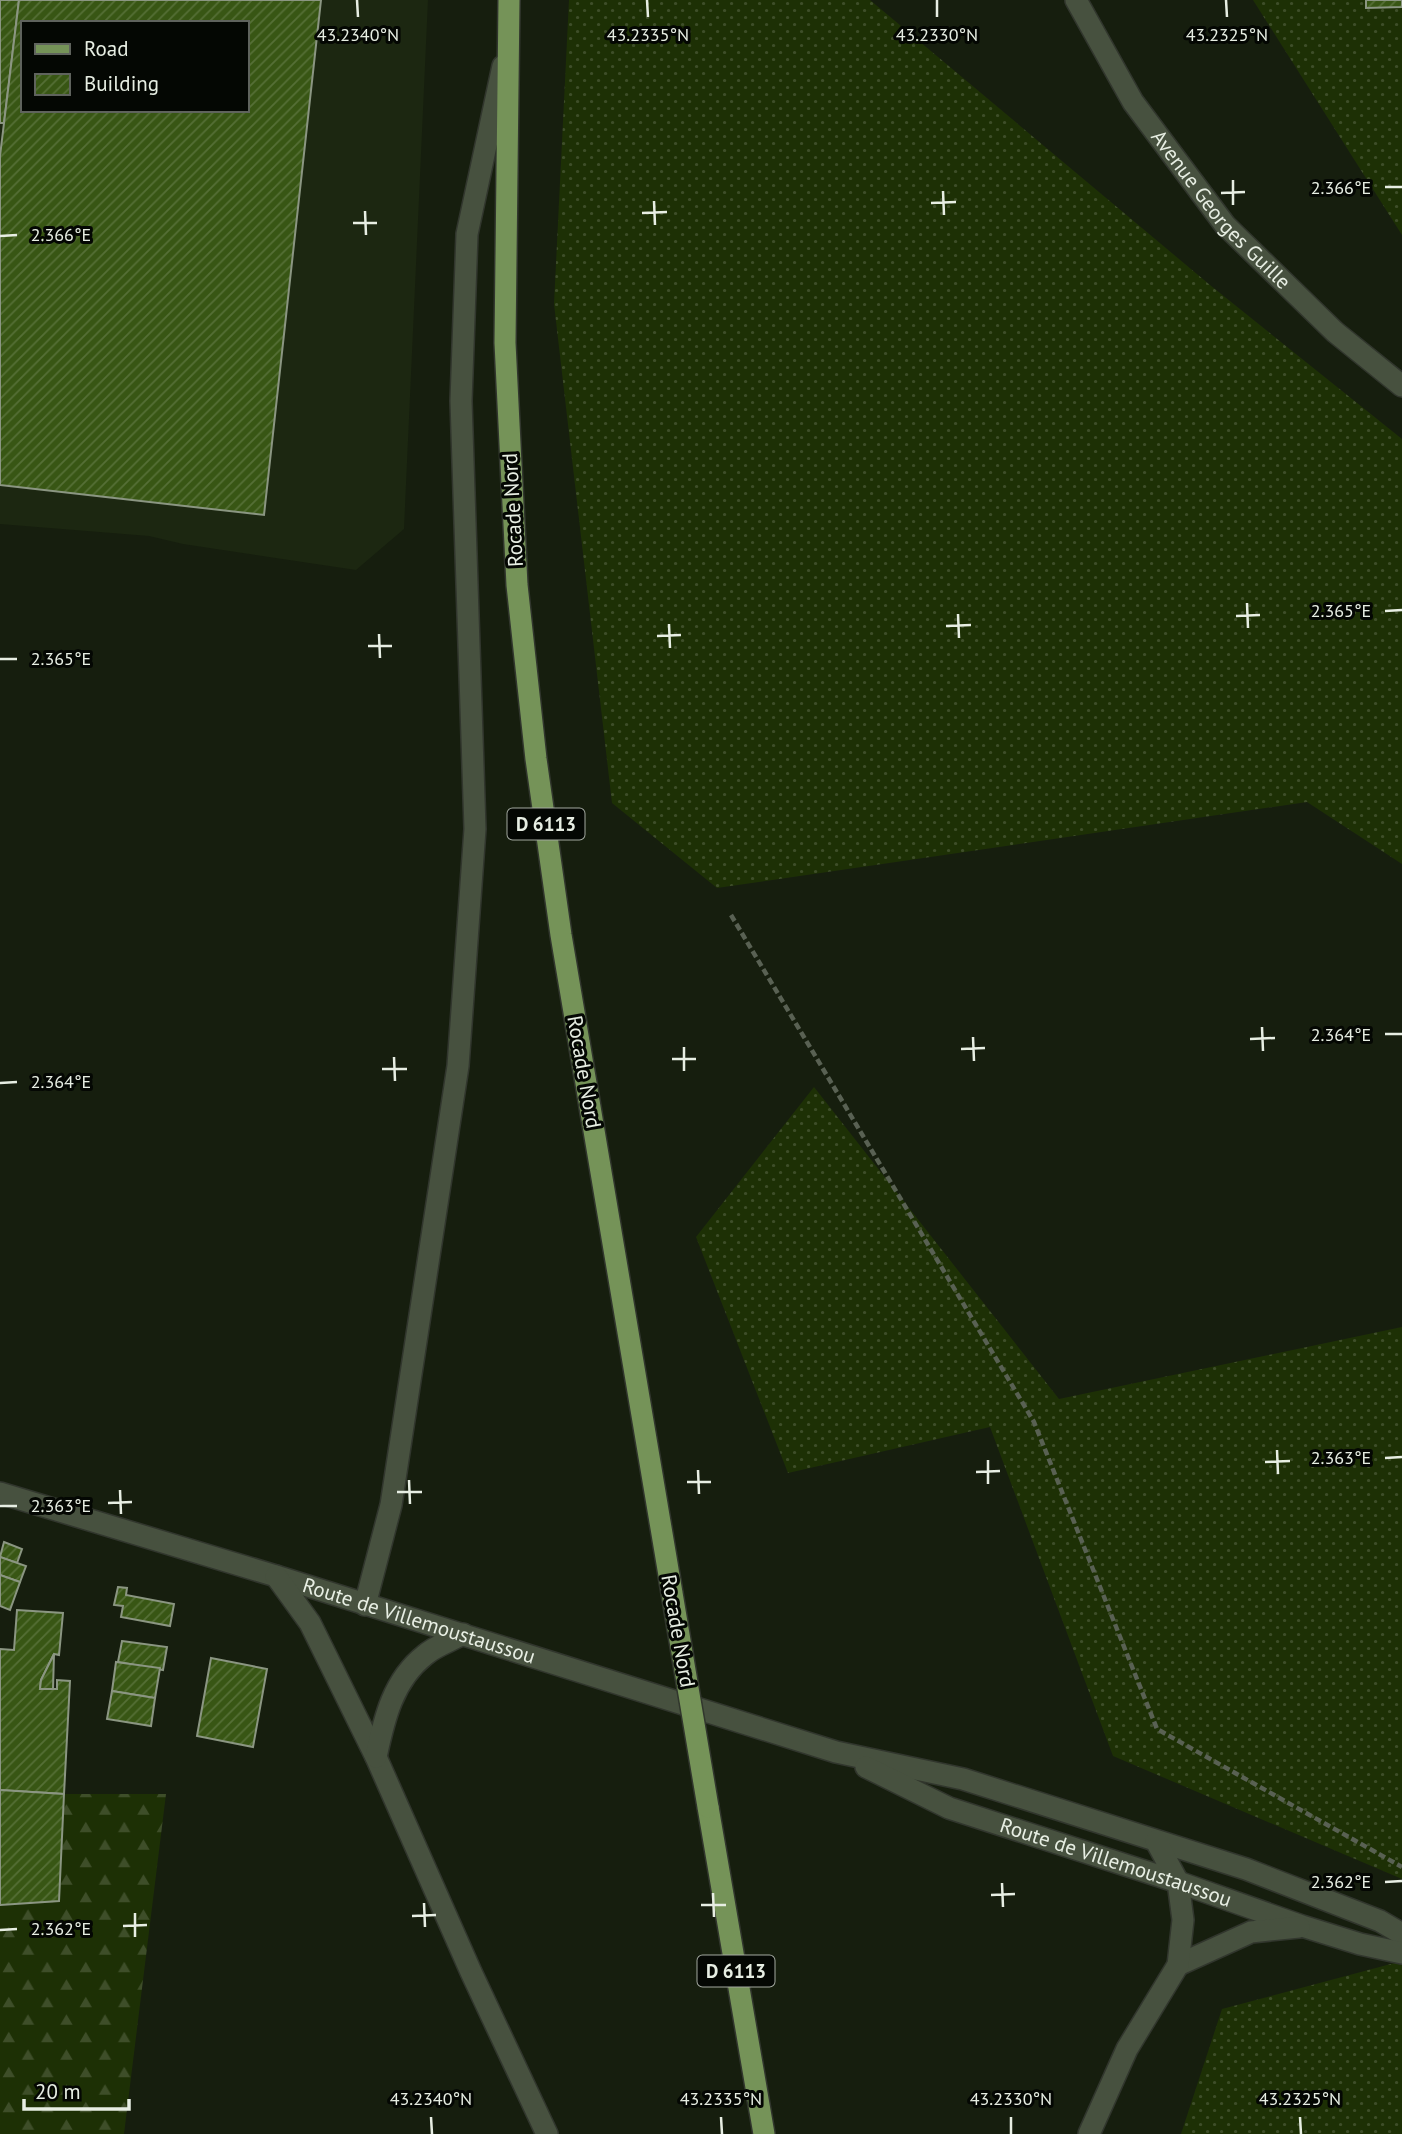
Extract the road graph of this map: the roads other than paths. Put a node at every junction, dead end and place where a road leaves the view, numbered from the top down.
1 (509, 0) edge
2 (1076, 0) edge
3 (507, 47) junction
4 (1402, 386) edge
5 (0, 1493) edge
6 (276, 1576) junction
7 (365, 1605) junction
8 (463, 1634) junction
9 (836, 1752) junction
10 (376, 1757) junction
11 (1156, 1841) junction
12 (1178, 1882) junction
13 (1302, 1926) junction
14 (1402, 1934) edge
15 (1402, 1953) edge
16 (1178, 1965) junction
17 (547, 2134) edge
18 (764, 2134) edge
19 (1089, 2134) edge

1 - 3 main road, Rocade Nord / D 6113
2 - 4 street, Avenue Georges Guille
3 - 7 street
3 - 18 main road, Rocade Nord / D 6113, bridge
5 - 6 street, Route de Villemoustaussou
6 - 7 street, Route de Villemoustaussou
6 - 10 street
7 - 8 street, Route de Villemoustaussou
8 - 9 street, Route de Villemoustaussou
8 - 10 street
9 - 11 street, Route de Villemoustaussou
9 - 12 street, Route de Villemoustaussou
10 - 17 street
11 - 12 street
11 - 14 street, Route de Villemoustaussou
12 - 13 street, Route de Villemoustaussou
12 - 16 street
13 - 15 street, Route de Villemoustaussou
13 - 16 street
16 - 19 street

